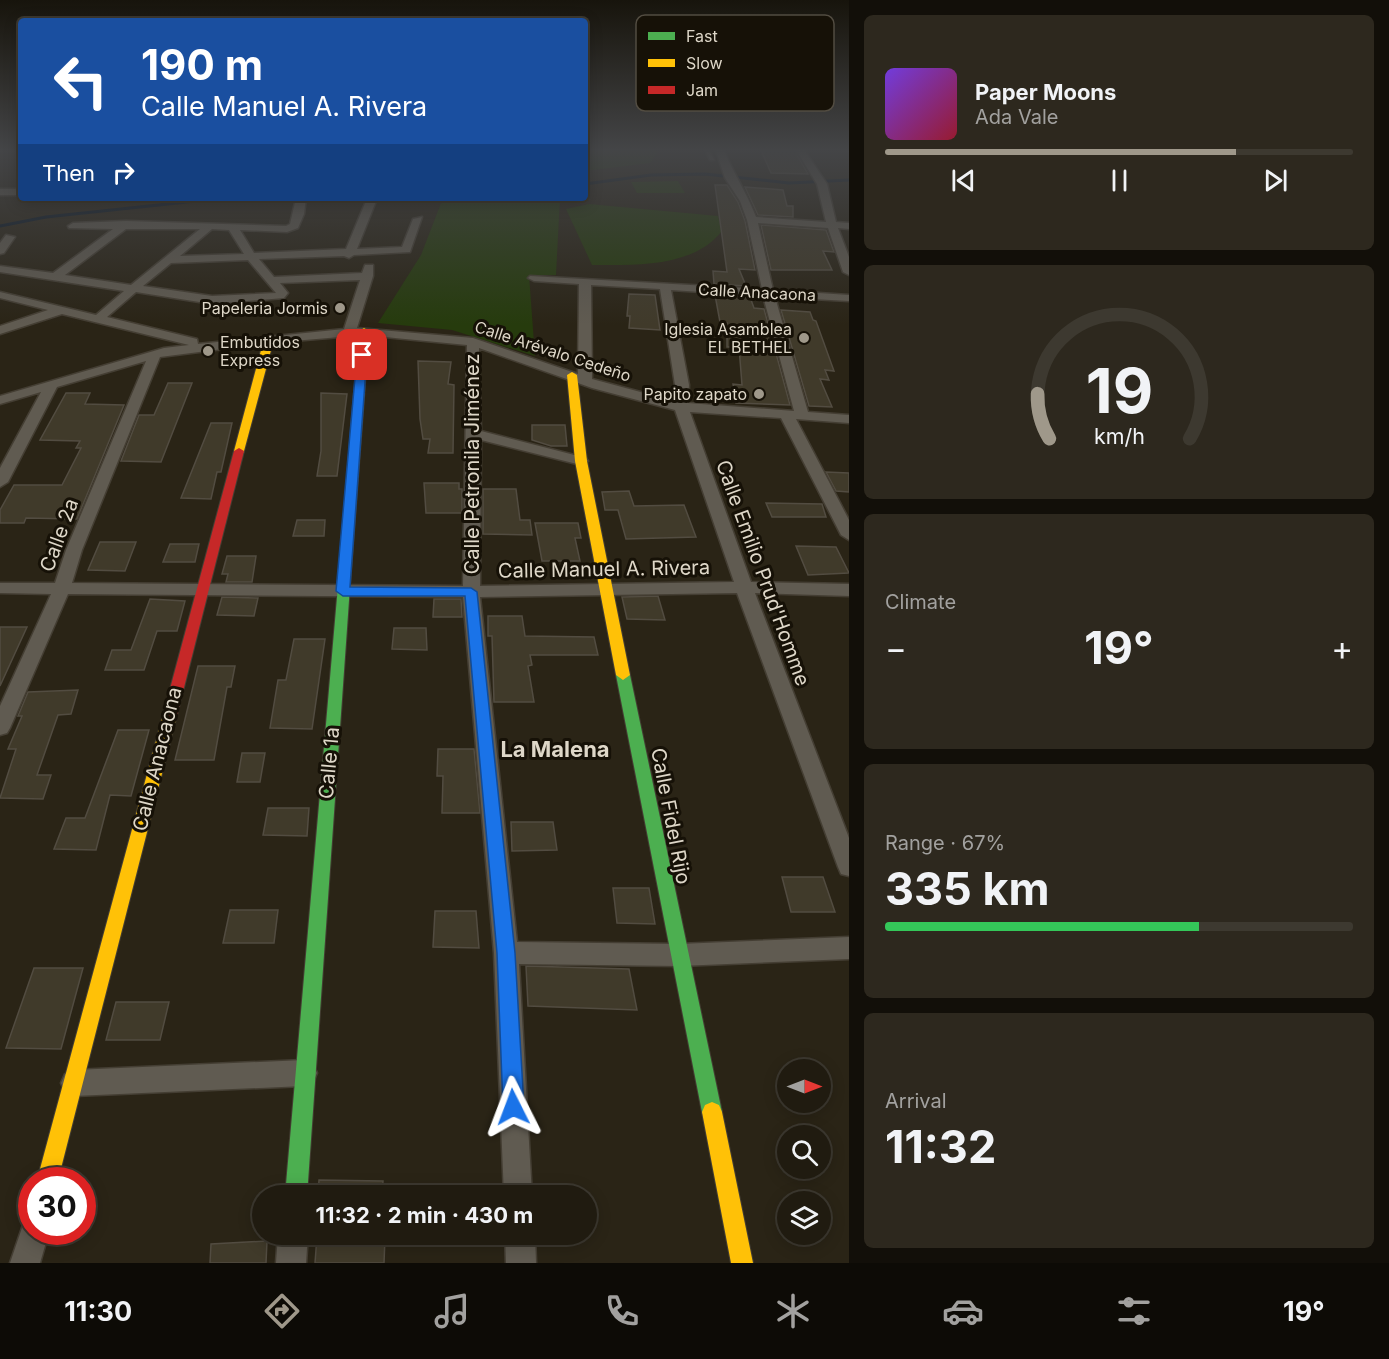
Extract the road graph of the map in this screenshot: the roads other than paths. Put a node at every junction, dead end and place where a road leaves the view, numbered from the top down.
1 (300, 207) edge
2 (369, 207) edge
3 (747, 207) edge
4 (827, 207) edge
5 (137, 216) dead end
6 (418, 219) dead end
7 (752, 220) junction
8 (832, 225) junction
9 (73, 226) dead end
10 (124, 226) junction
11 (849, 226) edge
12 (208, 227) junction
13 (233, 228) junction
14 (10, 237) dead end
15 (0, 251) edge
16 (371, 253) junction
17 (349, 255) junction
18 (252, 258) junction
19 (171, 260) junction
20 (848, 265) edge
21 (0, 269) edge
22 (367, 276) junction
23 (55, 277) junction
24 (534, 278) dead end
25 (273, 280) junction
26 (585, 282) junction
27 (665, 287) junction
28 (130, 289) junction
29 (768, 292) junction
30 (0, 295) edge
31 (849, 297) edge
32 (64, 309) junction
33 (97, 320) junction
34 (0, 330) edge
35 (357, 331) junction
36 (269, 339) junction
37 (473, 342) junction
38 (209, 346) junction
39 (155, 355) junction
40 (578, 378) junction
41 (0, 383) edge
42 (52, 385) junction
43 (15, 396) junction
44 (0, 400) edge
45 (681, 407) junction
46 (786, 414) junction
47 (802, 415) junction
48 (849, 419) edge
49 (474, 434) junction
50 (581, 461) junction
51 (0, 482) edge
52 (832, 501) junction
53 (849, 502) edge
54 (849, 535) edge
55 (744, 587) junction
56 (0, 588) edge
57 (62, 589) junction
58 (849, 590) edge
59 (201, 591) junction
60 (343, 591) junction
61 (606, 591) junction
62 (471, 592) junction
63 (0, 728) edge
64 (849, 867) edge
65 (849, 948) edge
66 (506, 953) junction
67 (679, 955) junction
68 (304, 1073) junction
69 (74, 1083) junction
70 (51, 1167) edge
71 (297, 1185) edge
72 (517, 1185) edge
73 (30, 1245) edge
74 (292, 1245) edge
75 (520, 1245) edge
76 (25, 1263) edge
77 (291, 1263) edge
78 (521, 1263) edge
79 (742, 1263) edge

1 - 13 street
2 - 17 street
3 - 7 street
4 - 8 street
5 - 10 street
6 - 16 street
7 - 8 street
7 - 29 street
8 - 11 street
8 - 20 street
9 - 10 street
10 - 12 street
10 - 23 street
12 - 13 street
12 - 19 street
13 - 18 street
14 - 15 street
16 - 17 street
16 - 22 street
17 - 18 street
18 - 19 street
18 - 25 street
19 - 28 street
21 - 23 street
22 - 25 street
22 - 35 street
23 - 28 street
24 - 26 street, Calle Anacaona
25 - 28 street
26 - 27 street, Calle Anacaona
26 - 40 street, Calle Fidel Rijo
27 - 29 street, Calle Anacaona
27 - 45 street, Calle Emilio Prud'Homme
28 - 33 street
29 - 31 street, Calle Anacaona
29 - 47 street
30 - 32 street
32 - 33 street
32 - 34 street
33 - 38 street
35 - 36 street, Calle Arévalo Cedeño
35 - 37 street, Calle Arévalo Cedeño
35 - 60 street, Calle 1a
36 - 38 street, Calle Arévalo Cedeño
36 - 59 street, Calle Anacaona
37 - 40 street, Calle Arévalo Cedeño
37 - 49 street, Calle Petronila Jiménez
38 - 39 street, Calle Arévalo Cedeño
39 - 42 street, Calle Arévalo Cedeño
39 - 57 street, Calle 2a
40 - 45 street, Calle Arévalo Cedeño
40 - 50 street, Calle Fidel Rijo
41 - 43 street
42 - 43 street, Calle Arévalo Cedeño
42 - 51 street
43 - 44 street, Calle Arévalo Cedeño
45 - 46 street, Calle Arévalo Cedeño
45 - 55 street, Calle Emilio Prud'Homme
46 - 47 street, Calle Arévalo Cedeño
46 - 52 street
47 - 48 street, Calle Arévalo Cedeño
49 - 50 street
49 - 62 street, Calle Petronila Jiménez
50 - 61 street, Calle Fidel Rijo
52 - 53 street
52 - 54 street
55 - 58 street, Calle Manuel A. Rivera
55 - 61 street, Calle Manuel A. Rivera
55 - 64 street, Calle Emilio Prud'Homme
56 - 57 street, Calle Manuel A. Rivera
57 - 59 street, Calle Manuel A. Rivera
57 - 63 street, Calle 2a
59 - 60 street, Calle Manuel A. Rivera
59 - 69 street, Calle Anacaona
60 - 62 street, Calle Manuel A. Rivera
60 - 68 street, Calle 1a
61 - 62 street, Calle Manuel A. Rivera
61 - 67 street, Calle Fidel Rijo
62 - 66 street, Calle Petronila Jiménez
65 - 67 street
66 - 67 street
66 - 72 street, Calle Petronila Jiménez
67 - 79 street, Calle Fidel Rijo
68 - 69 street
68 - 71 street, Calle 1a
69 - 70 street, Calle Anacaona
73 - 76 street
74 - 77 street
75 - 78 street

